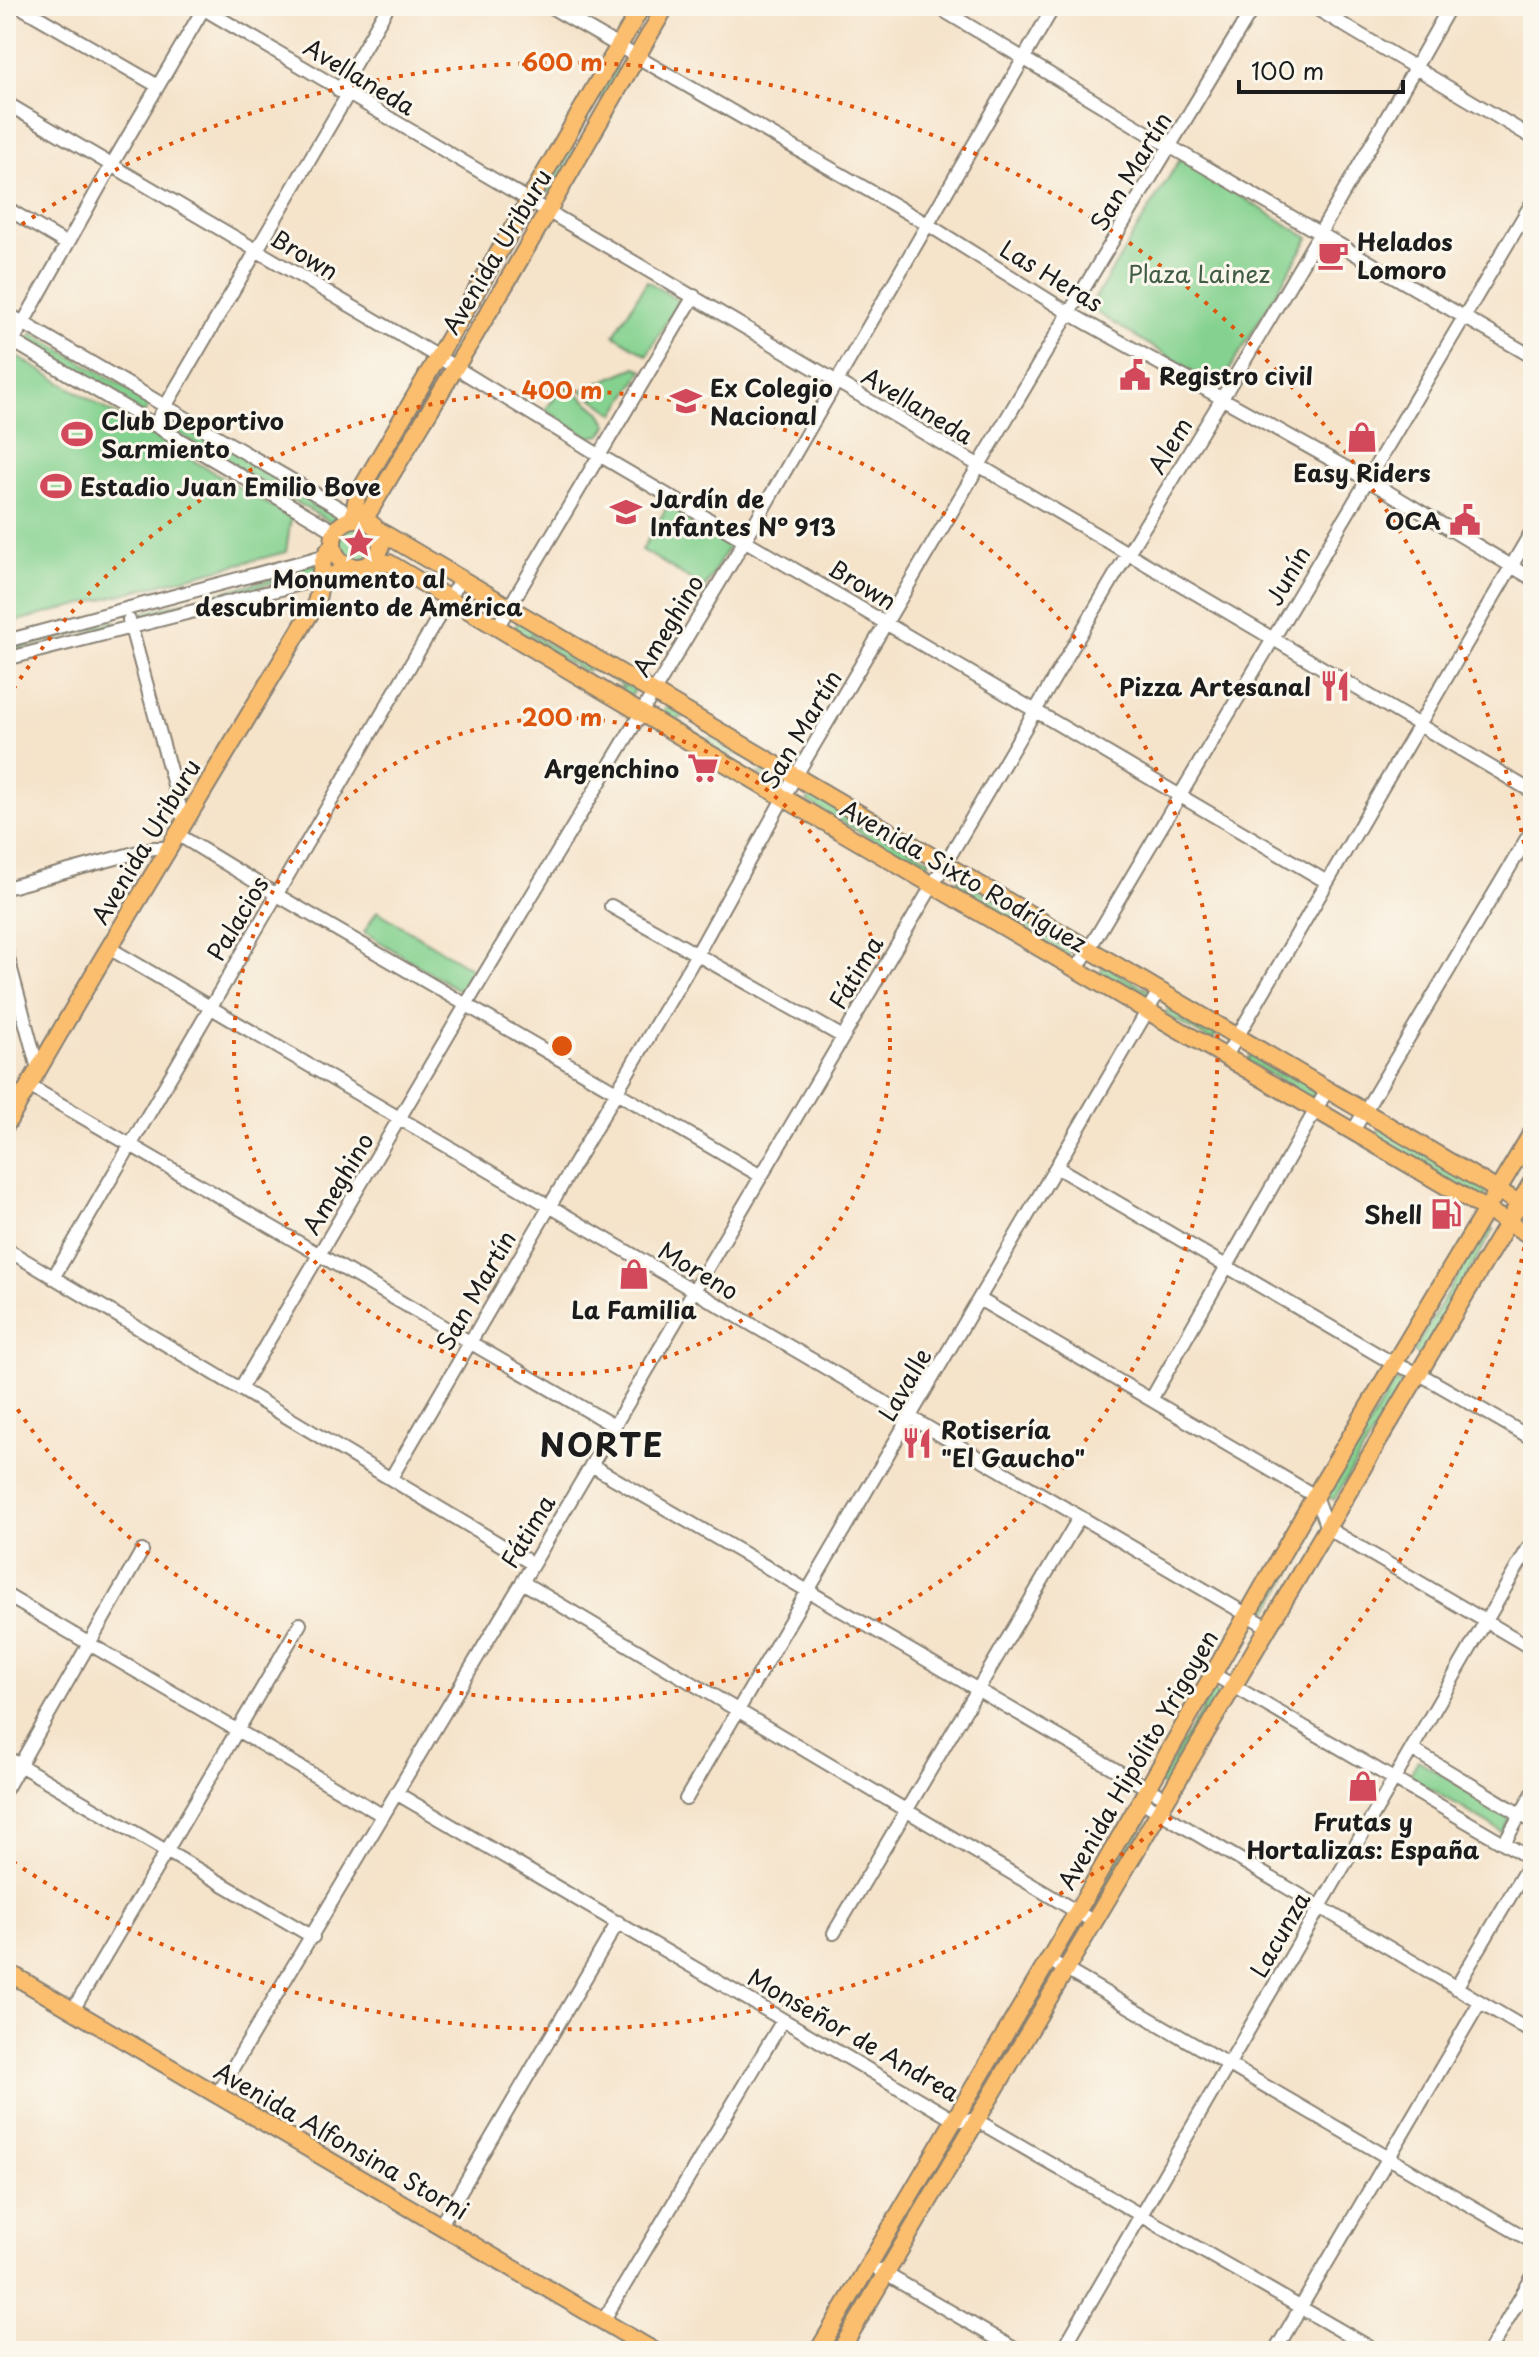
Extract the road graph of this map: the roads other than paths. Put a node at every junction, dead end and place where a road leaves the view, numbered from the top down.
1 (19, 6) edge
2 (388, 6) edge
3 (549, 6) edge
4 (642, 6) edge
5 (666, 6) edge
6 (936, 6) edge
7 (1054, 6) edge
8 (1254, 6) edge
9 (1312, 6) edge
10 (1450, 6) edge
11 (203, 7) edge
12 (619, 46) junction
13 (637, 56) junction
14 (1024, 57) junction
15 (1415, 68) junction
16 (158, 86) junction
17 (343, 93) junction
18 (6, 103) edge
19 (1533, 138) edge
20 (1171, 147) junction
21 (111, 166) junction
22 (529, 200) junction
23 (1533, 201) edge
24 (6, 208) edge
25 (548, 211) junction
26 (927, 224) junction
27 (1321, 234) junction
28 (67, 244) junction
29 (255, 250) junction
30 (694, 296) junction
31 (6, 313) edge
32 (1069, 313) junction
33 (1464, 317) junction
34 (23, 323) junction
35 (9, 339) edge
36 (1533, 357) edge
37 (437, 358) junction
38 (455, 367) junction
39 (837, 382) junction
40 (1223, 399) junction
41 (165, 406) junction
42 (155, 424) junction
43 (599, 455) junction
44 (980, 466) junction
45 (1368, 480) junction
46 (356, 519) junction
47 (1533, 529) edge
48 (378, 530) junction
49 (745, 540) junction
50 (331, 544) junction
51 (1128, 553) junction
52 (367, 565) junction
53 (1511, 566) junction
54 (320, 579) junction
55 (1533, 579) edge
56 (460, 580) junction
57 (449, 598) junction
58 (510, 608) junction
59 (127, 610) junction
60 (888, 624) junction
61 (498, 626) junction
62 (131, 627) junction
63 (1274, 640) junction
64 (6, 641) edge
65 (6, 659) edge
66 (652, 692) junction
67 (640, 711) junction
68 (1034, 711) junction
69 (1420, 724) junction
70 (795, 777) junction
71 (1533, 792) edge
72 (1178, 796) junction
73 (784, 798) junction
74 (1533, 828) edge
75 (177, 835) junction
76 (945, 864) junction
77 (1327, 882) junction
78 (933, 885) junction
79 (6, 888) edge
80 (277, 895) junction
81 (611, 906) dead end
82 (109, 948) junction
83 (1088, 949) junction
84 (6, 951) edge
85 (697, 954) junction
86 (1077, 969) junction
87 (1159, 991) junction
88 (466, 1005) junction
89 (210, 1007) junction
90 (1149, 1012) junction
91 (843, 1037) junction
92 (1236, 1037) junction
93 (1226, 1056) junction
94 (38, 1069) junction
95 (1327, 1090) junction
96 (617, 1091) junction
97 (19, 1096) edge
98 (1317, 1110) junction
99 (1364, 1112) junction
100 (400, 1119) junction
101 (6, 1125) edge
102 (1353, 1131) junction
103 (1533, 1131) edge
104 (130, 1145) junction
105 (1058, 1168) junction
106 (761, 1176) junction
107 (1533, 1180) edge
108 (1498, 1191) junction
109 (549, 1206) junction
110 (1526, 1207) edge
111 (1487, 1211) junction
112 (1508, 1222) junction
113 (1533, 1237) edge
114 (6, 1249) edge
115 (320, 1254) junction
116 (1227, 1264) junction
117 (53, 1278) junction
118 (693, 1292) junction
119 (979, 1299) junction
120 (469, 1343) junction
121 (1394, 1364) junction
122 (1418, 1373) junction
123 (240, 1389) junction
124 (1152, 1398) junction
125 (909, 1419) junction
126 (614, 1426) junction
127 (1533, 1439) edge
128 (591, 1465) junction
129 (391, 1478) junction
130 (1315, 1496) junction
131 (1079, 1518) junction
132 (1327, 1528) junction
133 (1533, 1540) edge
134 (142, 1551) dead end
135 (533, 1564) junction
136 (522, 1582) junction
137 (808, 1589) junction
138 (6, 1595) edge
139 (1246, 1615) junction
140 (1486, 1621) junction
141 (300, 1624) dead end
142 (1268, 1627) junction
143 (89, 1644) junction
144 (1533, 1649) edge
145 (1213, 1674) junction
146 (1233, 1686) junction
147 (978, 1688) junction
148 (737, 1710) junction
149 (239, 1731) junction
150 (1413, 1750) junction
151 (6, 1757) edge
152 (20, 1765) junction
153 (1394, 1779) junction
154 (6, 1789) edge
155 (396, 1793) junction
156 (1533, 1793) edge
157 (1144, 1794) junction
158 (686, 1799) dead end
159 (1163, 1805) junction
160 (907, 1811) junction
161 (382, 1815) junction
162 (1520, 1815) junction
163 (1533, 1822) edge
164 (1504, 1843) junction
165 (167, 1851) junction
166 (1532, 1859) edge
167 (1320, 1908) junction
168 (1077, 1912) junction
169 (618, 1922) junction
170 (1094, 1922) junction
171 (834, 1933) dead end
172 (313, 1937) junction
173 (1049, 1960) junction
174 (1066, 1969) junction
175 (6, 1971) edge
176 (1456, 1988) junction
177 (1480, 2002) junction
178 (73, 2010) junction
179 (783, 2020) junction
180 (1533, 2033) edge
181 (1229, 2064) junction
182 (217, 2094) junction
183 (954, 2120) junction
184 (976, 2120) junction
185 (1389, 2158) junction
186 (1142, 2214) junction
187 (440, 2226) junction
188 (1533, 2242) edge
189 (869, 2264) junction
190 (885, 2274) junction
191 (1533, 2276) edge
192 (1301, 2307) junction
193 (603, 2321) junction
194 (654, 2351) edge
195 (818, 2351) edge
196 (840, 2351) edge
197 (1018, 2351) edge
198 (1062, 2351) edge
199 (1275, 2351) edge
200 (1376, 2351) edge
201 (1489, 2351) edge

1 - 16 street
2 - 17 street
3 - 12 street, Las Heras
4 - 12 main road, Avenida Uriburu
5 - 13 main road, Avenida Uriburu
6 - 14 street
7 - 14 street, Ameghino
8 - 20 street, San Martín
9 - 15 street
10 - 15 street, Alem
11 - 16 street
11 - 17 street, Avellaneda
12 - 13 street, Las Heras
12 - 22 main road, Avenida Uriburu
13 - 25 main road, Avenida Uriburu
13 - 26 street, Las Heras
14 - 20 street
14 - 26 street, Ameghino
15 - 19 street
15 - 27 street, Alem
16 - 21 street
17 - 22 street, Avellaneda
17 - 29 street
18 - 21 street, Brown
20 - 27 street
20 - 32 street, San Martín
21 - 28 street
21 - 29 street, Brown
22 - 25 street, Avellaneda
22 - 37 main road, Avenida Uriburu
23 - 33 street, Junín
24 - 28 street
25 - 30 street, Avellaneda
25 - 38 main road, Avenida Uriburu
26 - 32 street, Las Heras
26 - 39 street, Ameghino
27 - 33 street
27 - 40 street, Alem
28 - 34 street
29 - 37 street, Brown
29 - 41 street
30 - 39 street, Avellaneda
30 - 43 street
31 - 34 street
32 - 40 street, Las Heras
32 - 44 street, San Martín
33 - 36 street
33 - 45 street, Junín
34 - 35 street
34 - 41 street
35 - 42 street
37 - 38 street, Brown
37 - 46 main road, Avenida Uriburu
38 - 43 street, Brown
38 - 46 main road, Avenida Uriburu
39 - 44 street, Avellaneda
39 - 49 street, Ameghino
40 - 45 street, Las Heras
40 - 51 street, Alem
41 - 42 street
41 - 46 street
42 - 50 street
43 - 49 street, Brown
43 - 58 street
44 - 51 street, Avellaneda
44 - 60 street, San Martín
45 - 53 street, Las Heras
45 - 63 street, Junín
46 - 48 main road
46 - 50 main road
47 - 53 street
48 - 52 main road
48 - 56 main road, Avenida Sixto Rodríguez
49 - 60 street, Brown
49 - 66 street, Ameghino
50 - 52 main road
50 - 54 main road, Avenida Uriburu
50 - 59 street
51 - 63 street, Avellaneda
51 - 68 street, Alem
52 - 54 main road
52 - 57 main road, Avenida Sixto Rodríguez
53 - 55 street, Las Heras
53 - 69 street
54 - 62 street
54 - 75 main road, Avenida Uriburu
56 - 57 street, Palacios
56 - 58 main road, Avenida Sixto Rodríguez
57 - 61 main road, Avenida Sixto Rodríguez
57 - 80 street, Palacios
58 - 61 street
58 - 66 main road, Avenida Sixto Rodríguez
59 - 62 street
59 - 64 street
60 - 68 street, Brown
60 - 70 street, San Martín
61 - 67 main road, Avenida Sixto Rodríguez
62 - 65 street
62 - 75 street
63 - 69 street, Avellaneda
63 - 72 street, Junín
66 - 67 street, Ameghino
66 - 70 main road, Avenida Sixto Rodríguez
67 - 73 main road, Avenida Sixto Rodríguez
67 - 88 street, Ameghino
68 - 72 street, Brown
68 - 76 street, Alem
69 - 71 street, Avellaneda
69 - 77 street
70 - 73 street, San Martín
70 - 76 main road, Avenida Sixto Rodríguez
72 - 77 street, Brown
72 - 83 street, Junín
73 - 78 main road, Avenida Sixto Rodríguez
73 - 85 street, San Martín
74 - 99 street
75 - 79 street
75 - 80 street
75 - 82 main road, Avenida Uriburu
76 - 78 street, Fátima
76 - 83 main road, Avenida Sixto Rodríguez
77 - 92 street
78 - 86 main road, Avenida Sixto Rodríguez
78 - 91 street, Fátima
80 - 88 street
80 - 89 street, Palacios
81 - 85 street
82 - 89 street, Moreno
82 - 94 main road, Avenida Uriburu
83 - 86 street, Junín
83 - 87 main road, Avenida Sixto Rodríguez
84 - 94 street
85 - 91 street
85 - 96 street, San Martín
86 - 90 main road, Avenida Sixto Rodríguez
87 - 90 street, Lavalle
87 - 92 main road, Avenida Sixto Rodríguez
88 - 96 street
88 - 100 street, Ameghino
89 - 100 street, Moreno
89 - 104 street, Palacios
90 - 93 main road, Avenida Sixto Rodríguez
90 - 105 street, Lavalle
91 - 106 street, Fátima
92 - 93 street
92 - 95 main road, Avenida Sixto Rodríguez
93 - 98 main road, Avenida Sixto Rodríguez
94 - 97 main road, Avenida Uriburu
95 - 98 street
95 - 99 main road, Avenida Sixto Rodríguez
96 - 106 street
96 - 109 street, San Martín
97 - 101 main road, Avenida Uriburu
97 - 104 street
98 - 102 main road, Avenida Sixto Rodríguez
98 - 116 street
99 - 102 street
99 - 108 main road, Avenida Sixto Rodríguez
100 - 109 street, Moreno
100 - 115 street, Ameghino
102 - 111 main road, Avenida Sixto Rodríguez
103 - 108 main road, Avenida Hipólito Yrigoyen
104 - 115 street
104 - 117 street, Palacios
105 - 116 street
105 - 119 street, Lavalle
106 - 118 street, Fátima
107 - 110 main road, Avenida Hipólito Yrigoyen
108 - 110 main road, Avenida Sixto Rodríguez
108 - 111 main road, Avenida Hipólito Yrigoyen
109 - 118 street, Moreno
109 - 120 street, San Martín
110 - 112 main road, Avenida Hipólito Yrigoyen
111 - 112 main road, Avenida Sixto Rodríguez
111 - 121 main road, Avenida Hipólito Yrigoyen
112 - 113 main road, Avenida Sixto Rodríguez
112 - 122 main road, Avenida Hipólito Yrigoyen
114 - 117 street
115 - 120 street
115 - 123 street, Ameghino
116 - 121 street
116 - 124 street
117 - 123 street
118 - 125 street, Moreno
118 - 126 street, Fátima
119 - 124 street
119 - 125 street, Lavalle
120 - 126 street
120 - 129 street, San Martín
121 - 122 street
121 - 130 main road, Avenida Hipólito Yrigoyen
122 - 127 street
122 - 132 main road, Avenida Hipólito Yrigoyen
123 - 129 street
124 - 130 street
125 - 131 street, Moreno
125 - 137 street, Lavalle
126 - 128 street, Fátima
128 - 135 street, Fátima
128 - 137 street
129 - 135 street
130 - 132 street
130 - 139 main road, Avenida Hipólito Yrigoyen
131 - 139 street, Moreno
131 - 147 street
132 - 140 street
132 - 142 main road, Avenida Hipólito Yrigoyen
133 - 140 street, Lacunza
134 - 143 street
135 - 136 street, Fátima
136 - 148 street
136 - 155 street, Fátima
137 - 147 street
137 - 148 street, Lavalle
138 - 143 street
139 - 142 street, Moreno
139 - 145 main road, Avenida Hipólito Yrigoyen
140 - 144 street
140 - 150 street, Lacunza
141 - 149 street
142 - 146 main road, Avenida Hipólito Yrigoyen
143 - 149 street
143 - 152 street
145 - 146 street
145 - 157 main road, Avenida Hipólito Yrigoyen
146 - 153 street
146 - 159 main road, Avenida Hipólito Yrigoyen
147 - 157 street
147 - 160 street
148 - 158 street, Lavalle
148 - 160 street
149 - 161 street
149 - 165 street
150 - 153 street, Lacunza
150 - 162 street
151 - 152 street
152 - 154 street
152 - 165 street
153 - 164 street
153 - 167 street, Lacunza
155 - 161 street, Fátima
155 - 169 street, Monseñor de Andrea
156 - 162 street
157 - 159 street
157 - 168 main road, Avenida Hipólito Yrigoyen
159 - 167 street
159 - 170 main road, Avenida Hipólito Yrigoyen
160 - 168 street
160 - 171 street
161 - 172 street, Fátima
162 - 163 street
162 - 164 street
164 - 166 street
165 - 172 street
165 - 178 street
166 - 176 street
167 - 176 street
167 - 181 street, Lacunza
168 - 170 street
168 - 173 main road, Avenida Hipólito Yrigoyen
169 - 179 street, Monseñor de Andrea
169 - 187 street
170 - 174 main road, Avenida Hipólito Yrigoyen
172 - 182 street, Fátima
173 - 174 street
173 - 183 main road, Avenida Hipólito Yrigoyen
174 - 181 street
174 - 184 main road, Avenida Hipólito Yrigoyen
175 - 178 main road, Avenida Alfonsina Storni
176 - 177 street
177 - 180 street
177 - 185 street
178 - 182 main road, Avenida Alfonsina Storni
179 - 183 street, Monseñor de Andrea
179 - 193 street
181 - 185 street
181 - 186 street, Lacunza
182 - 187 main road, Avenida Alfonsina Storni
183 - 184 street, Monseñor de Andrea
183 - 189 main road, Avenida Hipólito Yrigoyen
184 - 186 street, Monseñor de Andrea
184 - 190 main road, Avenida Hipólito Yrigoyen
185 - 188 street
185 - 192 street
186 - 192 street, Monseñor de Andrea
186 - 198 street, Lacunza
187 - 193 main road, Avenida Alfonsina Storni
189 - 190 street
189 - 195 main road, Avenida Hipólito Yrigoyen
190 - 196 main road, Avenida Hipólito Yrigoyen
190 - 197 street
191 - 201 street
192 - 199 street
192 - 200 street, Monseñor de Andrea
193 - 194 main road, Avenida Alfonsina Storni

